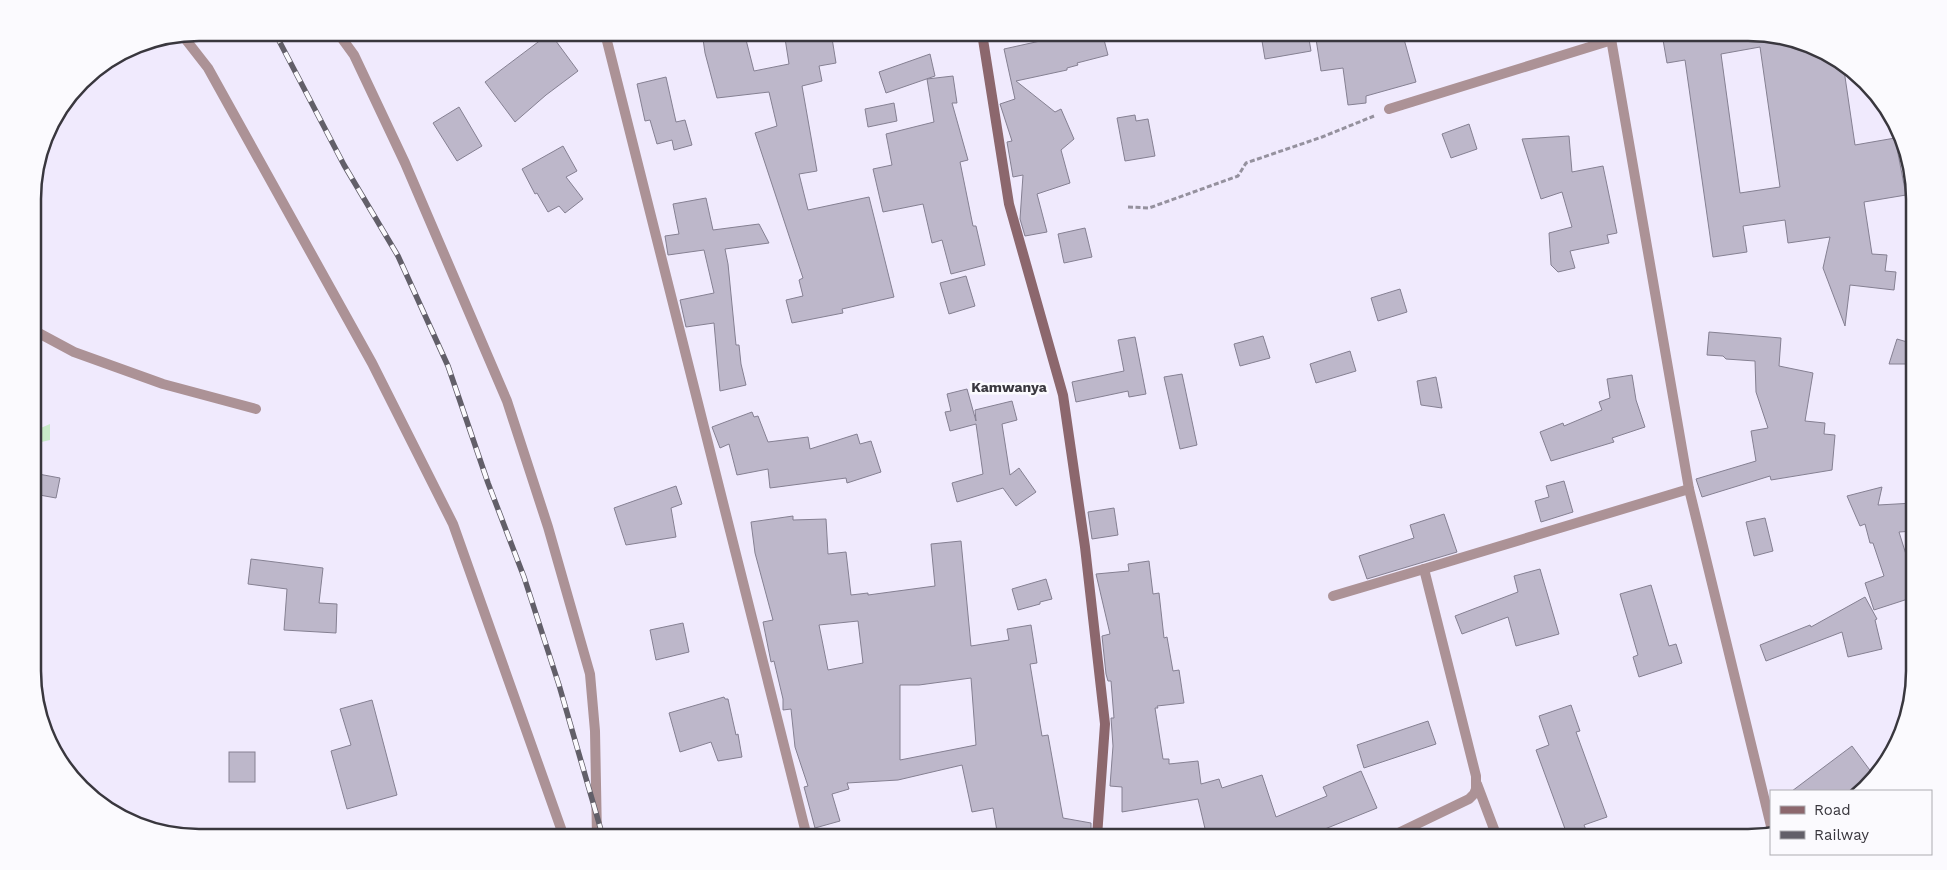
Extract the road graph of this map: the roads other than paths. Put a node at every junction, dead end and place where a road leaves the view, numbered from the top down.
1 (344, 41) edge
2 (607, 41) edge
3 (983, 41) edge
4 (1596, 41) edge
5 (1612, 41) edge
6 (188, 42) edge
7 (1389, 109) road end
8 (42, 335) edge
9 (256, 409) dead end
10 (1689, 490) junction
11 (1424, 569) junction
12 (1334, 596) dead end
13 (1477, 784) junction
14 (1770, 822) edge
15 (1098, 828) edge
16 (1408, 828) edge
17 (1494, 828) edge
18 (561, 829) edge
19 (597, 829) edge
20 (805, 829) edge

1 - 19 street
2 - 20 street
3 - 15 main road
4 - 7 street
5 - 10 street
6 - 18 street
8 - 9 street
10 - 11 street
10 - 14 street
11 - 12 street
11 - 13 street
13 - 16 street
13 - 17 street

